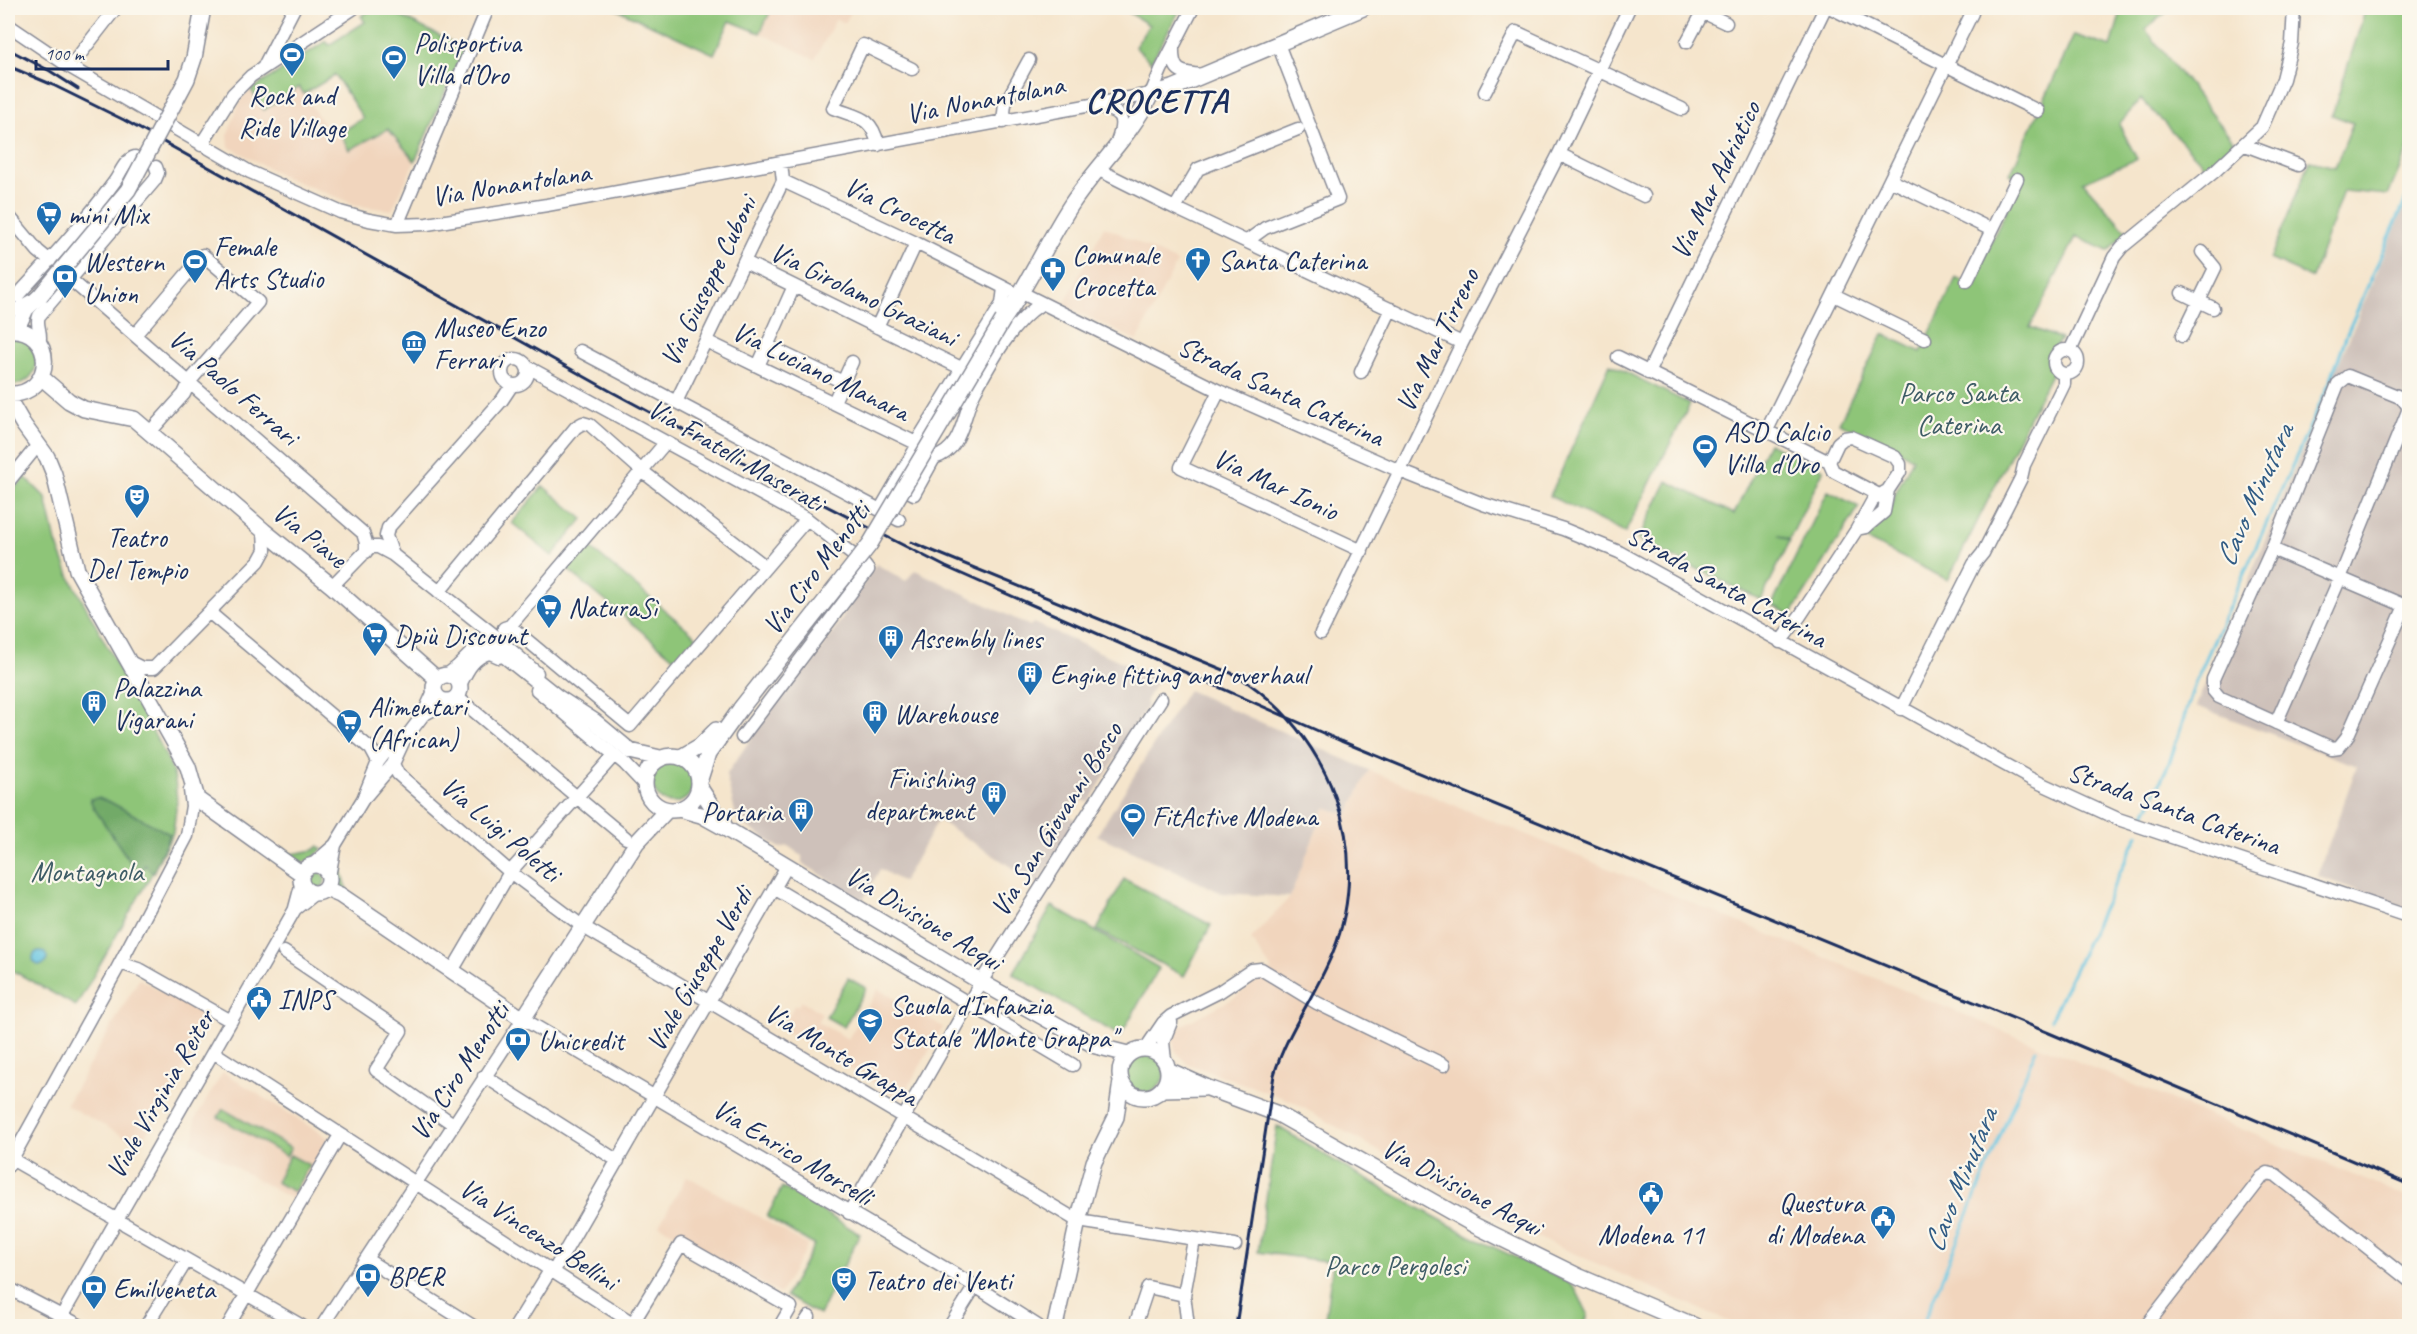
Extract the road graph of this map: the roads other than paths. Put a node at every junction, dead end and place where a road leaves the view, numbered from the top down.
1 (116, 8) edge
2 (202, 8) edge
3 (294, 8) edge
4 (354, 8) edge
5 (488, 8) edge
6 (1193, 8) edge
7 (1363, 8) edge
8 (1629, 8) edge
9 (1825, 8) edge
10 (1831, 8) edge
11 (2294, 8) edge
12 (1698, 10) edge
13 (1972, 13) dead end
14 (1726, 23) dead end
15 (8, 25) edge
16 (278, 40) junction
17 (1687, 42) dead end
18 (1278, 44) junction
19 (1173, 46) junction
20 (291, 51) junction
21 (1029, 60) dead end
22 (1947, 65) junction
23 (70, 67) junction
24 (262, 69) junction
25 (912, 69) dead end
26 (1599, 69) junction
27 (1204, 75) junction
28 (1485, 92) dead end
29 (1151, 94) junction
30 (1091, 105) junction
31 (1682, 110) dead end
32 (2038, 111) dead end
33 (1003, 122) junction
34 (1298, 129) dead end
35 (201, 145) junction
36 (878, 145) junction
37 (2245, 145) junction
38 (1115, 149) junction
39 (1559, 154) junction
40 (135, 156) dead end
41 (780, 163) junction
42 (2298, 165) dead end
43 (156, 166) dead end
44 (1098, 169) junction
45 (2017, 179) dead end
46 (1890, 180) junction
47 (783, 181) junction
48 (1644, 196) dead end
49 (1175, 208) junction
50 (8, 216) edge
51 (397, 225) junction
52 (1992, 230) junction
53 (1247, 241) junction
54 (916, 243) junction
55 (2202, 252) dead end
56 (50, 261) junction
57 (745, 262) junction
58 (71, 280) junction
59 (1967, 281) dead end
60 (794, 286) junction
61 (1012, 291) junction
62 (2182, 293) dead end
63 (1834, 295) junction
64 (17, 296) dead end
65 (36, 301) junction
66 (2199, 301) junction
67 (1041, 304) junction
68 (8, 309) edge
69 (1391, 309) junction
70 (2213, 309) dead end
71 (877, 327) junction
72 (18, 333) edge
73 (135, 334) junction
74 (2182, 336) dead end
75 (1925, 339) dead end
76 (706, 341) junction
77 (1462, 343) junction
78 (768, 346) junction
79 (580, 351) dead end
80 (1618, 357) dead end
81 (852, 362) dead end
82 (526, 366) junction
83 (758, 366) junction
84 (963, 369) junction
85 (1361, 372) dead end
86 (1648, 373) junction
87 (41, 377) junction
88 (547, 378) junction
89 (525, 380) junction
90 (190, 381) junction
91 (843, 382) junction
92 (512, 385) junction
93 (1219, 391) junction
94 (8, 396) edge
95 (676, 402) junction
96 (834, 402) junction
97 (150, 432) junction
98 (1766, 432) junction
99 (666, 442) junction
100 (38, 445) junction
101 (916, 446) junction
102 (934, 458) junction
103 (1829, 462) junction
104 (642, 471) junction
105 (1400, 471) junction
106 (8, 482) edge
107 (895, 484) junction
108 (1884, 493) junction
109 (880, 510) junction
110 (807, 519) junction
111 (899, 520) dead end
112 (388, 528) junction
113 (264, 531) junction
114 (363, 533) junction
115 (2272, 549) junction
116 (1362, 551) junction
117 (366, 552) junction
118 (393, 555) junction
119 (766, 567) junction
120 (2340, 578) junction
121 (332, 586) junction
122 (439, 592) junction
123 (2407, 607) edge
124 (210, 613) junction
125 (510, 626) junction
126 (1321, 633) dead end
127 (494, 634) junction
128 (1780, 642) junction
129 (126, 660) junction
130 (447, 688) junction
131 (1161, 699) dead end
132 (741, 708) junction
133 (1901, 709) junction
134 (594, 721) junction
135 (2276, 723) junction
136 (742, 737) dead end
137 (404, 740) junction
138 (176, 749) junction
139 (681, 756) junction
140 (382, 758) junction
141 (660, 758) junction
142 (609, 761) dead end
143 (393, 764) junction
144 (700, 783) junction
145 (647, 791) junction
146 (577, 796) junction
147 (363, 799) junction
148 (673, 810) junction
149 (728, 830) junction
150 (631, 840) junction
151 (335, 845) junction
152 (787, 866) junction
153 (510, 872) junction
154 (305, 874) junction
155 (323, 886) junction
156 (774, 888) junction
157 (295, 909) junction
158 (2409, 917) edge
159 (582, 926) junction
160 (284, 952) dead end
161 (120, 963) junction
162 (452, 970) junction
163 (981, 982) junction
164 (708, 1002) junction
165 (969, 1004) junction
166 (1176, 1013) junction
167 (524, 1019) junction
168 (231, 1021) junction
169 (1096, 1046) junction
170 (1146, 1048) junction
171 (213, 1052) junction
172 (1128, 1054) junction
173 (1073, 1065) dead end
174 (1444, 1065) dead end
175 (1166, 1066) junction
176 (484, 1076) junction
177 (1120, 1078) junction
178 (1208, 1088) junction
179 (1162, 1089) junction
180 (1139, 1096) junction
181 (653, 1097) junction
182 (902, 1117) junction
183 (1116, 1117) junction
184 (453, 1124) junction
185 (340, 1135) junction
186 (615, 1159) junction
187 (9, 1160) edge
188 (416, 1182) junction
189 (849, 1213) junction
190 (117, 1219) junction
191 (1078, 1221) junction
192 (1194, 1240) junction
193 (1235, 1245) dead end
194 (366, 1259) junction
195 (187, 1260) junction
196 (551, 1269) junction
197 (2409, 1281) edge
198 (975, 1286) junction
199 (8, 1288) edge
200 (248, 1295) junction
201 (1184, 1295) junction
202 (59, 1321) edge
203 (81, 1326) edge
204 (146, 1326) edge
205 (228, 1326) edge
206 (302, 1326) edge
207 (322, 1326) edge
208 (473, 1326) edge
209 (516, 1326) edge
210 (633, 1326) edge
211 (780, 1326) edge
212 (950, 1326) edge
213 (1038, 1326) edge
214 (1055, 1326) edge
215 (1135, 1326) edge
216 (1188, 1326) edge
217 (1695, 1326) edge
218 (2146, 1326) edge

1 - 23 street
2 - 65 main road, bridge
3 - 16 street
4 - 20 street
5 - 51 street
6 - 19 street
7 - 18 main road, Via Nonantolana
8 - 26 street, Via Mar Tirreno
9 - 86 street, Via Mar Adriatico
10 - 22 street
11 - 37 street
12 - 14 street
12 - 17 street
13 - 22 street
15 - 23 street, Via Nonantolana
16 - 20 street
16 - 24 street
18 - 27 main road, Via Nonantolana
18 - 53 street
19 - 27 street
19 - 29 street
20 - 24 street
21 - 33 street
22 - 32 street
22 - 46 street
23 - 35 street, Via Nonantolana
24 - 35 street
25 - 36 street, Via Nonantolana
26 - 28 street
26 - 31 street
26 - 39 street, Via Mar Tirreno
27 - 29 main road, Via Nonantolana
29 - 30 street, Via Nonantolana
29 - 38 main road, Via Ciro Menotti
30 - 33 street, Via Nonantolana
30 - 38 street
33 - 36 street, Via Nonantolana
34 - 49 street
35 - 51 street, Via Nonantolana
36 - 41 street, Via Nonantolana
37 - 42 street
37 - 133 street
38 - 44 main road, Via Ciro Menotti
39 - 48 street
39 - 77 street, Via Mar Tirreno
40 - 56 street
41 - 47 street
41 - 51 street, Via Nonantolana
43 - 58 street
44 - 49 street
44 - 61 main road, Via Ciro Menotti
45 - 52 street
46 - 52 street
46 - 63 street
47 - 54 street, Via Crocetta
47 - 57 street, Via Giuseppe Cuboni
49 - 53 street
50 - 56 street
52 - 59 street
53 - 69 street
54 - 61 street, Via Crocetta
54 - 71 street
55 - 66 street
56 - 64 street
57 - 60 street, Via Girolamo Graziani
57 - 76 street, Via Giuseppe Cuboni
58 - 72 street
58 - 73 street, Via Paolo Ferrari
60 - 71 street, Via Girolamo Graziani
60 - 78 street
61 - 67 street, Strada Santa Caterina
61 - 84 street, Via Ciro Menotti
61 - 132 main road, Via Ciro Menotti, bridge
62 - 66 street
63 - 75 street
63 - 98 street
65 - 68 street
65 - 72 main road
66 - 70 street
66 - 74 street
67 - 93 street, Strada Santa Caterina
67 - 102 street
69 - 77 street
69 - 85 street
71 - 84 street, Via Girolamo Graziani
72 - 87 main road
73 - 90 street, Via Paolo Ferrari
73 - 90 street
76 - 83 street, Via Luciano Manara
76 - 95 street, Via Giuseppe Cuboni
77 - 105 street, Via Mar Tirreno
78 - 83 street
78 - 91 street
79 - 95 street
80 - 86 street
81 - 91 street
82 - 88 street, Via Fratelli Maserati
82 - 89 street
82 - 92 street
83 - 96 street, Via Luciano Manara
84 - 101 street, Via Ciro Menotti
86 - 98 street
87 - 94 main road
87 - 97 main road, Via Piave
88 - 89 street
88 - 99 street, Via Fratelli Maserati
89 - 92 street
90 - 97 street
90 - 114 street, Via Paolo Ferrari
91 - 96 street
92 - 112 street
93 - 105 street, Strada Santa Caterina
93 - 116 street, Via Mar Ionio
94 - 100 main road
95 - 109 street
96 - 101 street, Via Luciano Manara
97 - 113 main road, Via Piave
98 - 103 street
99 - 104 street
99 - 110 street, Via Fratelli Maserati
100 - 106 street
100 - 129 main road
101 - 102 street
101 - 107 street, Via Ciro Menotti
102 - 107 street
103 - 108 street
103 - 108 street
104 - 119 street
104 - 122 street
104 - 125 street
105 - 116 street, Via Mar Tirreno
105 - 128 street, Strada Santa Caterina
107 - 109 street, Via Ciro Menotti
108 - 128 street
109 - 111 street
110 - 119 street
110 - 136 street, Via Fratelli Maserati
112 - 114 street
112 - 118 street
113 - 121 main road, Via Piave
113 - 124 street
114 - 117 street
115 - 120 street
115 - 120 street
115 - 135 street
116 - 126 street, Via Mar Tirreno
117 - 118 street
117 - 121 street
118 - 122 street
119 - 125 street
120 - 123 street
120 - 135 street
121 - 130 main road, Via Piave
122 - 127 street
123 - 135 street
124 - 129 street
124 - 140 street
125 - 127 street
127 - 134 street
128 - 133 street, Strada Santa Caterina
129 - 138 main road
130 - 134 main road
130 - 137 street
130 - 145 street
130 - 146 street, Via Piave
131 - 163 street, Via San Giovanni Bosco
132 - 139 main road, Via Ciro Menotti
132 - 144 main road, Via Ciro Menotti
133 - 158 street, Strada Santa Caterina
134 - 141 main road
137 - 140 street
137 - 143 street
138 - 154 main road
138 - 161 street
139 - 141 main road
139 - 144 main road
140 - 147 street
141 - 145 main road
142 - 146 street
143 - 147 street
143 - 153 street, Via Luigi Poletti
144 - 148 main road
144 - 149 main road, Via Divisione Acqui
145 - 148 main road
145 - 150 main road, Via Ciro Menotti
146 - 150 street, Via Piave
146 - 153 street
147 - 151 street
148 - 149 main road, Via Divisione Acqui
148 - 150 main road, Via Ciro Menotti
149 - 152 main road, Via Divisione Acqui
150 - 159 main road, Via Ciro Menotti
151 - 154 street
151 - 155 street
152 - 156 street, Viale Giuseppe Verdi
152 - 163 main road, Via Divisione Acqui
153 - 159 street, Via Luigi Poletti
153 - 162 street
154 - 155 main road
154 - 155 main road
154 - 157 street
155 - 157 street, Viale Virginia Reiter
155 - 162 main road
156 - 164 street, Viale Giuseppe Verdi
156 - 165 street
157 - 168 street, Viale Virginia Reiter
159 - 164 street, Via Monte Grappa
159 - 167 main road, Via Ciro Menotti
160 - 184 street
161 - 168 street
161 - 187 street
162 - 167 main road
163 - 165 street, Via San Giovanni Bosco
163 - 169 main road, Via Divisione Acqui
164 - 181 street, Viale Giuseppe Verdi
164 - 182 street, Via Monte Grappa
165 - 173 street
165 - 182 street, Via San Giovanni Bosco
166 - 170 street
166 - 174 street
166 - 175 street
167 - 176 street, Via Ciro Menotti
167 - 181 street, Via Enrico Morselli
168 - 171 street, Viale Virginia Reiter
169 - 172 main road, Via Divisione Acqui
169 - 177 main road, Via Divisione Acqui
170 - 172 main road
170 - 175 main road
171 - 185 street, Via Vincenzo Bellini
171 - 190 street, Viale Virginia Reiter
172 - 177 main road
175 - 178 main road, Via Divisione Acqui
175 - 179 main road
176 - 184 street, Via Ciro Menotti
176 - 186 street
177 - 180 main road
177 - 183 main road
178 - 179 main road, Via Divisione Acqui
178 - 217 main road, Via Divisione Acqui
179 - 180 main road
180 - 183 main road
181 - 186 street, Viale Giuseppe Verdi
181 - 189 street, Via Enrico Morselli
182 - 189 street, Via San Giovanni Bosco
182 - 191 street, Via Monte Grappa
183 - 191 main road
184 - 188 street, Via Ciro Menotti
185 - 188 street, Via Vincenzo Bellini
185 - 200 street
186 - 196 street, Viale Giuseppe Verdi
187 - 190 street
188 - 194 street, Via Ciro Menotti
188 - 196 street, Via Vincenzo Bellini
189 - 198 street, Via Enrico Morselli
190 - 195 street
190 - 202 street, Viale Virginia Reiter
191 - 192 street
191 - 214 main road
192 - 193 street
192 - 201 street
194 - 207 street, Via Ciro Menotti
194 - 208 street
195 - 200 street
195 - 204 street
196 - 209 street, Viale Giuseppe Verdi
196 - 210 street, Via Vincenzo Bellini
197 - 218 street
198 - 212 street
198 - 213 street, Via Enrico Morselli
199 - 202 street
200 - 205 street
200 - 206 street
201 - 215 street
201 - 216 street
202 - 203 street
210 - 211 street

